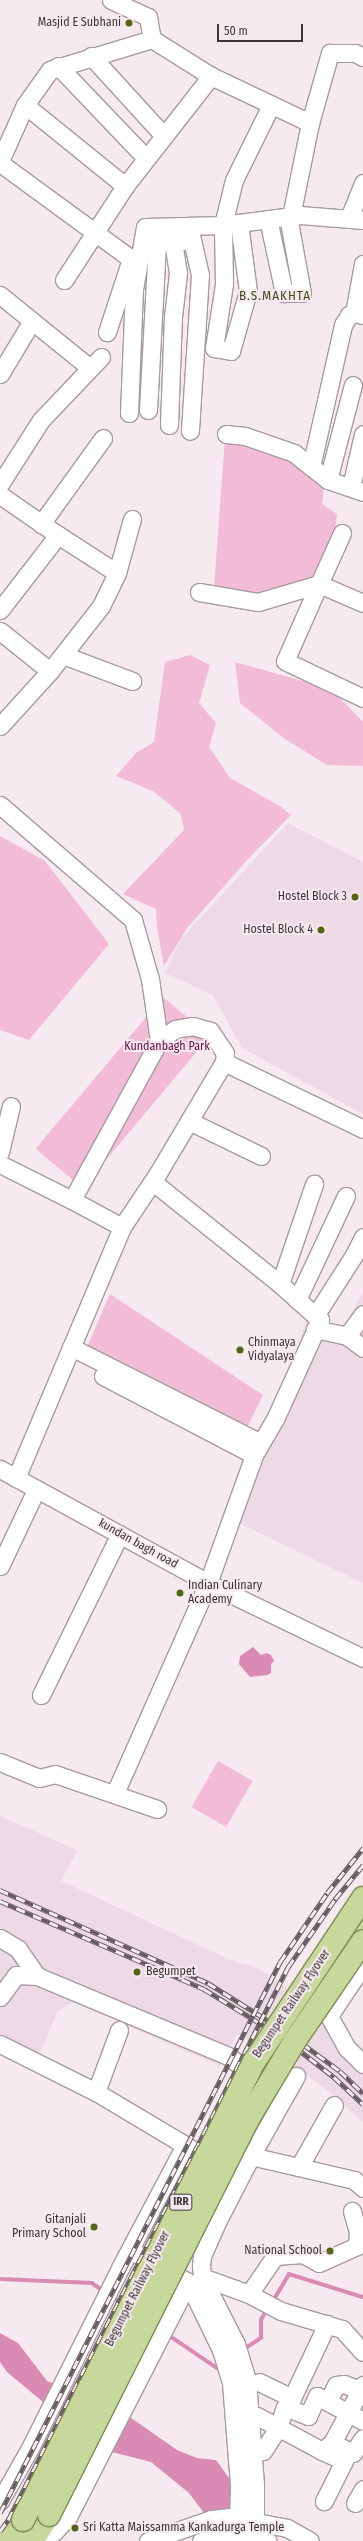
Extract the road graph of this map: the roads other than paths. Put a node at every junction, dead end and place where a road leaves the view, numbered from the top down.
1 (111, 0) edge
2 (152, 39) junction
3 (91, 56) junction
4 (363, 57) edge
5 (58, 66) junction
6 (211, 76) junction
7 (271, 105) junction
8 (25, 106) junction
9 (310, 123) junction
10 (164, 136) junction
11 (146, 158) junction
12 (0, 162) edge
13 (363, 183) edge
14 (125, 186) junction
15 (290, 216) junction
16 (268, 219) junction
17 (356, 219) edge
18 (231, 224) junction
19 (144, 227) junction
20 (96, 233) junction
21 (190, 233) junction
22 (173, 243) junction
23 (131, 260) junction
24 (363, 264) edge
25 (64, 280) dead end
26 (0, 295) edge
27 (359, 314) edge
28 (32, 321) junction
29 (107, 332) dead end
30 (0, 374) edge
31 (353, 385) dead end
32 (148, 410) dead end
33 (129, 413) dead end
34 (169, 425) dead end
35 (190, 431) dead end
36 (226, 434) dead end
37 (363, 434) edge
38 (103, 438) dead end
39 (311, 467) junction
40 (328, 480) junction
41 (0, 484) edge
42 (357, 490) edge
43 (0, 495) edge
44 (132, 520) dead end
45 (41, 524) junction
46 (342, 533) dead end
47 (58, 535) junction
48 (117, 573) junction
49 (319, 584) junction
50 (199, 592) dead end
51 (363, 603) edge
52 (0, 610) edge
53 (0, 631) edge
54 (63, 655) junction
55 (50, 671) junction
56 (132, 681) dead end
57 (363, 698) edge
58 (0, 726) edge
59 (0, 805) edge
60 (159, 1041) junction
61 (224, 1062) junction
62 (11, 1106) dead end
63 (189, 1121) junction
64 (363, 1129) edge
65 (0, 1152) edge
66 (261, 1156) dead end
67 (0, 1164) edge
68 (153, 1182) junction
69 (314, 1184) dead end
70 (346, 1196) dead end
71 (72, 1200) junction
72 (122, 1227) junction
73 (363, 1237) edge
74 (280, 1284) junction
75 (297, 1300) junction
76 (363, 1314) edge
77 (315, 1323) junction
78 (347, 1336) junction
79 (363, 1348) edge
80 (69, 1352) junction
81 (257, 1449) junction
82 (0, 1469) edge
83 (16, 1478) junction
84 (36, 1490) junction
85 (120, 1534) junction
86 (0, 1566) edge
87 (208, 1583) junction
88 (363, 1658) edge
89 (41, 1695) dead end
90 (0, 1762) edge
91 (115, 1793) junction
92 (157, 1809) dead end
93 (363, 1898) edge
94 (363, 1925) edge
95 (0, 1938) edge
96 (363, 1941) edge
97 (363, 1965) edge
98 (37, 1976) junction
99 (328, 1992) junction
100 (0, 1997) edge
101 (119, 2030) dead end
102 (0, 2044) edge
103 (363, 2064) edge
104 (296, 2076) dead end
105 (96, 2092) junction
106 (283, 2098) junction
107 (334, 2105) dead end
108 (184, 2147) junction
109 (251, 2156) junction
110 (299, 2167) junction
111 (243, 2172) junction
112 (363, 2188) edge
113 (352, 2211) dead end
114 (361, 2229) edge
115 (130, 2250) junction
116 (195, 2280) junction
117 (249, 2294) junction
118 (208, 2302) junction
119 (327, 2324) junction
120 (363, 2352) edge
121 (259, 2382) dead end
122 (362, 2388) edge
123 (328, 2401) junction
124 (348, 2412) junction
125 (257, 2416) dead end
126 (363, 2421) edge
127 (278, 2428) junction
128 (363, 2438) edge
129 (327, 2447) junction
130 (263, 2451) dead end
131 (0, 2501) edge
132 (324, 2501) dead end
133 (238, 2518) junction
134 (255, 2521) junction
135 (43, 2535) edge
136 (238, 2536) junction
137 (262, 2539) edge
138 (8, 2541) edge
139 (148, 2541) edge
140 (201, 2541) edge
141 (310, 2541) edge

1 - 2 street
2 - 3 street
2 - 6 street
3 - 5 street
3 - 10 street
4 - 9 street
5 - 8 street
5 - 11 street
6 - 7 street
6 - 10 street
7 - 9 street
7 - 18 street
8 - 12 street
8 - 14 street
9 - 15 street
10 - 11 street
11 - 14 street
12 - 20 street
13 - 17 street
14 - 20 street
15 - 16 street
15 - 16 street
15 - 17 street
16 - 18 street
18 - 18 street
18 - 21 street
19 - 21 street
19 - 23 street
19 - 33 street
20 - 23 street
20 - 25 street
21 - 22 street
21 - 35 street
22 - 32 street
22 - 34 street
23 - 29 street
24 - 27 street
26 - 28 street
27 - 39 street
28 - 30 street
28 - 41 street
31 - 40 street
36 - 39 street
37 - 42 street
38 - 45 street
39 - 40 street
40 - 42 street
43 - 45 street
44 - 48 street
45 - 47 street
46 - 49 street
47 - 48 street
47 - 52 street
48 - 54 street
49 - 50 street
49 - 51 street
49 - 57 street
53 - 55 street
54 - 55 street
54 - 56 street
55 - 58 street
59 - 60 street
60 - 61 street
60 - 71 street
61 - 63 street
61 - 64 street
62 - 65 street
63 - 66 street
63 - 68 street
67 - 71 street
68 - 72 street
68 - 74 street
69 - 74 street
70 - 75 street
71 - 72 street
72 - 80 street
73 - 77 street
74 - 75 street
75 - 77 street
76 - 78 street
77 - 78 street
77 - 81 street
78 - 79 street
80 - 81 street
80 - 83 street
81 - 87 street
82 - 83 street, kundan bagh road
83 - 84 street, kundan bagh road
84 - 85 street, kundan bagh road
84 - 86 street
85 - 87 street, kundan bagh road
85 - 89 street
87 - 88 street, kundan bagh road
87 - 91 street
90 - 91 street
91 - 92 street
93 - 138 main road, Begumpet Railway Flyover / IRR, bridge
94 - 99 main road, IRR, bridge
95 - 98 street
96 - 99 main road, Begumpet Railway Flyover / IRR, bridge
97 - 103 street
98 - 100 street
98 - 106 street
99 - 135 main road, Begumpet Railway Flyover / IRR, bridge
101 - 105 street
102 - 105 street
104 - 106 street
105 - 108 street
106 - 109 street
107 - 110 street
108 - 111 street
108 - 115 street
109 - 110 street
109 - 111 street
110 - 112 street
111 - 116 street
113 - 114 street
114 - 117 street
115 - 116 street
115 - 131 street
116 - 117 street
116 - 118 street
116 - 135 street
117 - 119 street
118 - 133 street
118 - 134 street
119 - 120 street
119 - 121 street
122 - 123 street
122 - 124 street
123 - 124 street
123 - 127 street
124 - 126 street
124 - 129 street
125 - 127 street
127 - 129 street
127 - 130 street
128 - 129 street
129 - 132 street
133 - 134 street
133 - 136 street
133 - 139 street
134 - 137 street
134 - 141 street
136 - 137 street
136 - 140 street

